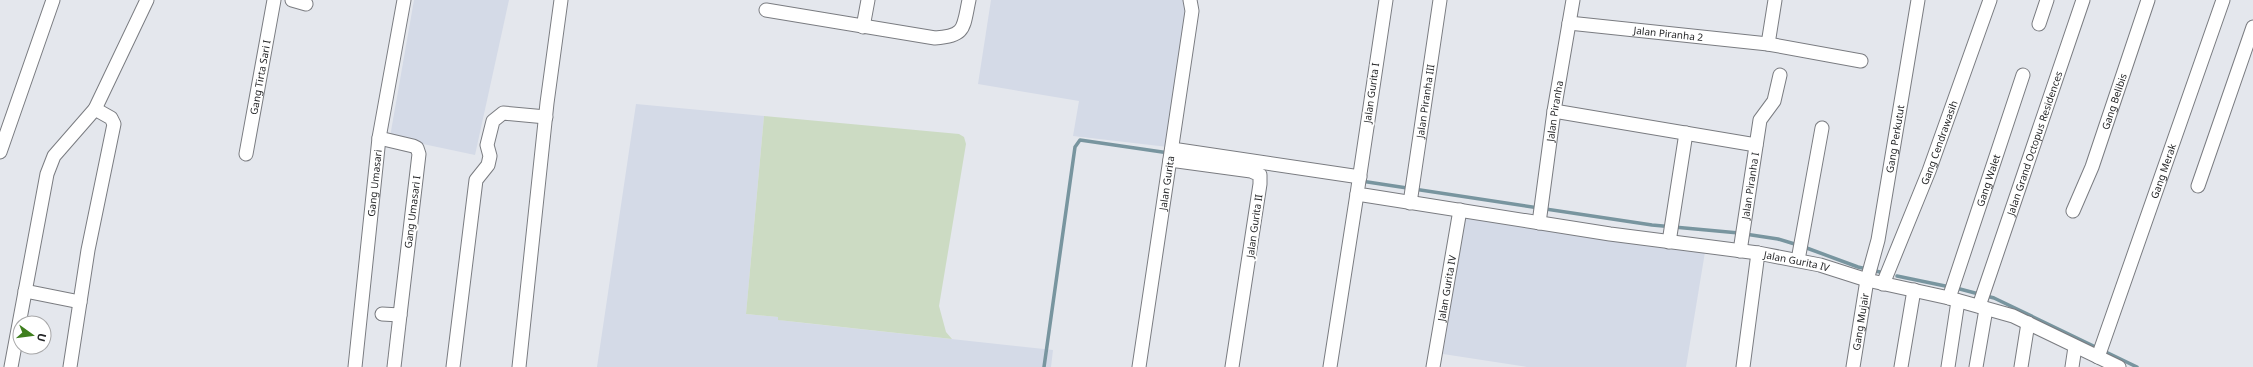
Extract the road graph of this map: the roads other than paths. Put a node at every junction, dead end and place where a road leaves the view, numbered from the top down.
1 (53, 0) edge
2 (147, 0) edge
3 (274, 0) edge
4 (292, 0) edge
5 (404, 0) edge
6 (561, 0) edge
7 (868, 0) edge
8 (969, 0) edge
9 (1190, 0) edge
10 (1386, 0) edge
11 (1440, 0) edge
12 (1573, 0) edge
13 (1775, 0) edge
14 (1918, 0) edge
15 (1990, 0) edge
16 (2047, 0) edge
17 (2083, 0) edge
18 (2148, 0) edge
19 (2222, 0) edge
20 (306, 4) dead end
21 (766, 10) dead end
22 (1569, 23) junction
23 (2039, 24) dead end
24 (863, 27) junction
25 (2253, 27) edge
26 (1768, 44) junction
27 (1861, 61) dead end
28 (1780, 75) dead end
29 (2023, 75) dead end
30 (95, 109) junction
31 (1554, 111) junction
32 (546, 117) junction
33 (1822, 128) dead end
34 (1686, 133) junction
35 (379, 138) junction
36 (1756, 145) junction
37 (0, 152) edge
38 (246, 154) dead end
39 (1171, 154) junction
40 (1241, 164) junction
41 (1359, 184) junction
42 (2198, 186) dead end
43 (1410, 200) junction
44 (2075, 207) dead end
45 (1460, 210) junction
46 (1539, 220) junction
47 (1670, 233) junction
48 (1740, 249) junction
49 (1758, 253) junction
50 (1799, 258) junction
51 (1868, 278) junction
52 (1883, 284) junction
53 (1914, 290) junction
54 (25, 291) junction
55 (1952, 294) junction
56 (80, 302) junction
57 (1982, 306) junction
58 (382, 314) dead end
59 (400, 315) junction
60 (2028, 323) junction
61 (2075, 347) junction
62 (2101, 349) junction
63 (2116, 366) edge
64 (11, 367) edge
65 (70, 367) edge
66 (355, 367) edge
67 (394, 367) edge
68 (453, 367) edge
69 (519, 367) edge
70 (1139, 367) edge
71 (1232, 367) edge
72 (1330, 367) edge
73 (1433, 367) edge
74 (1743, 367) edge
75 (1853, 367) edge
76 (1901, 367) edge
77 (1948, 367) edge
78 (1976, 367) edge
79 (2021, 367) edge
80 (2072, 367) edge

1 - 37 street
2 - 30 street
3 - 38 street, Gang Tirta Sari I
4 - 20 street
5 - 35 street, Gang Umasari
6 - 32 street
7 - 24 street
8 - 24 street
9 - 39 street, Jalan Gurita
10 - 41 street, Jalan Gurita I
11 - 43 street, Jalan Piranha III
12 - 22 street, Jalan Piranha
13 - 26 street
14 - 51 street, Gang Perkutut
15 - 52 street, Gang Cendrawasih
16 - 23 street
17 - 57 street, Jalan Grand Octopus Residences
18 - 44 street, Gang Belibis
19 - 62 street, Gang Merak
21 - 24 street
22 - 26 street, Jalan Piranha 2
22 - 31 street, Jalan Piranha
25 - 42 street
26 - 27 street, Jalan Piranha 2
28 - 36 street, Jalan Piranha I
29 - 55 street, Gang Walet
30 - 54 street
30 - 56 street
31 - 34 street
31 - 46 street, Jalan Piranha
32 - 68 street
32 - 69 street
33 - 50 street
34 - 36 street
34 - 47 street
35 - 59 street, Gang Umasari I
35 - 66 street, Gang Umasari
36 - 48 street, Jalan Piranha I
39 - 40 street, Jalan Gurita II
39 - 70 street, Jalan Gurita
40 - 41 street, Jalan Gurita IV
40 - 71 street, Jalan Gurita II
41 - 43 street, Jalan Gurita IV
41 - 72 street, Jalan Gurita I
43 - 45 street, Jalan Gurita IV
45 - 46 street, Jalan Gurita IV
45 - 73 street, Jalan Gurita IV
46 - 47 street, Jalan Gurita IV
47 - 48 street, Jalan Gurita IV
48 - 49 street, Jalan Gurita IV
49 - 50 street, Jalan Gurita IV
49 - 74 street
50 - 51 street, Jalan Gurita IV
51 - 52 street, Jalan Gurita IV
51 - 75 street, Gang Mujair
52 - 53 street, Jalan Gurita IV
53 - 55 street, Jalan Gurita IV
53 - 76 street
54 - 56 street
54 - 64 street
55 - 57 street, Jalan Gurita IV
55 - 77 street, Gang Walet
56 - 65 street
57 - 60 street, Jalan Gurita IV
57 - 78 street, Jalan Grand Octopus Residences
58 - 59 street
59 - 67 street, Gang Umasari I
60 - 61 street, Jalan Gurita IV
60 - 79 street
61 - 62 street, Jalan Gurita IV
61 - 80 street
62 - 63 street, Jalan Gurita IV

